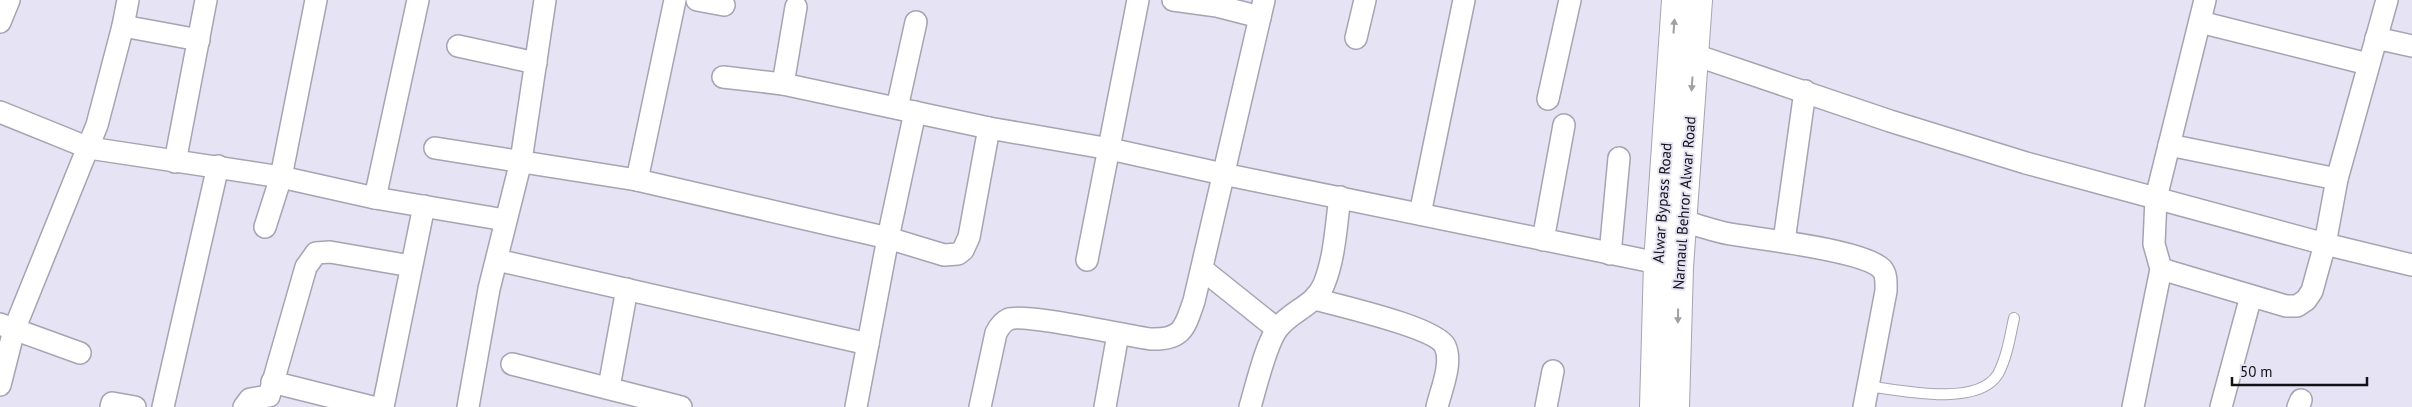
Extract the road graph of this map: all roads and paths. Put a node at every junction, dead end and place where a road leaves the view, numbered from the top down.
1 (9, 0) edge
2 (128, 0) edge
3 (206, 0) edge
4 (316, 0) edge
5 (418, 0) edge
6 (545, 0) edge
7 (675, 0) edge
8 (697, 0) edge
9 (1138, 0) edge
10 (1173, 0) edge
11 (1365, 0) edge
12 (1464, 0) edge
13 (1570, 0) edge
14 (1676, 0) edge
15 (1698, 0) edge
16 (2205, 0) edge
17 (2387, 0) edge
18 (724, 5) dead end
19 (796, 7) dead end
20 (1262, 9) edge
21 (0, 22) edge
22 (916, 22) dead end
23 (2200, 22) junction
24 (123, 26) junction
25 (1356, 38) dead end
26 (2376, 38) junction
27 (199, 40) junction
28 (458, 46) dead end
29 (2412, 46) edge
30 (1694, 55) junction
31 (536, 63) junction
32 (2368, 64) junction
33 (723, 76) dead end
34 (783, 84) junction
35 (1805, 92) junction
36 (1548, 98) dead end
37 (906, 110) junction
38 (0, 112) edge
39 (1564, 125) dead end
40 (989, 128) junction
41 (2169, 145) junction
42 (89, 148) junction
43 (435, 148) dead end
44 (1110, 149) junction
45 (1619, 158) dead end
46 (521, 161) junction
47 (175, 162) junction
48 (218, 166) junction
49 (1224, 174) junction
50 (281, 176) junction
51 (2337, 179) junction
52 (637, 180) junction
53 (1340, 197) junction
54 (375, 198) junction
55 (2156, 198) junction
56 (424, 206) junction
57 (1420, 214) junction
58 (505, 220) junction
59 (1682, 222) junction
60 (265, 227) dead end
61 (888, 238) junction
62 (1543, 240) junction
63 (1784, 241) junction
64 (2325, 244) junction
65 (1610, 254) junction
66 (496, 260) junction
67 (1087, 260) dead end
68 (1658, 263) junction
69 (2412, 265) edge
70 (411, 266) junction
71 (1202, 269) junction
72 (2161, 269) junction
73 (628, 289) junction
74 (2251, 296) junction
75 (1315, 299) junction
76 (2014, 318) dead end
77 (7, 327) edge
78 (1277, 329) junction
79 (1118, 334) junction
80 (868, 344) junction
81 (80, 353) dead end
82 (512, 364) dead end
83 (1553, 371) dead end
84 (272, 382) junction
85 (0, 385) edge
86 (1868, 386) junction
87 (609, 387) junction
88 (670, 405) edge
89 (111, 407) edge
90 (135, 407) edge
91 (163, 407) edge
92 (244, 407) edge
93 (372, 407) edge
94 (383, 407) edge
95 (468, 407) edge
96 (856, 407) edge
97 (980, 407) edge
98 (1105, 407) edge
99 (1250, 407) edge
100 (1437, 407) edge
101 (1546, 407) edge
102 (1654, 407) edge
103 (1675, 407) edge
104 (1864, 407) edge
105 (2133, 407) edge
106 (2221, 407) edge

1 - 21 street
2 - 24 street
3 - 27 street
4 - 50 street
5 - 54 street
6 - 31 street
7 - 52 street
8 - 18 street
9 - 44 street
10 - 20 street
11 - 25 street
12 - 57 street
13 - 36 street
68 -> 14 main road, Alwar Bypass Road
15 - 30 main road, Narnaul Behror Alwar Road
16 - 23 street
17 - 26 street
19 - 34 street
20 - 49 street
22 - 37 street
23 - 32 street
23 - 41 street
24 - 27 street
24 - 42 street
26 - 29 street
26 - 32 street
27 - 47 street
28 - 31 street
30 - 35 street
30 -> 59 main road, Narnaul Behror Alwar Road
31 - 46 street
32 - 51 street
33 - 34 street
34 - 37 street
35 - 55 street
35 - 63 street
37 - 40 street
37 - 61 street
38 - 42 street
39 - 62 street
40 - 44 street
40 - 61 street
41 - 51 street
41 - 55 street
42 - 47 street
42 - 77 street
43 - 46 street
44 - 49 street
44 - 67 street
45 - 65 street
46 - 52 street
46 - 58 street
47 - 48 street
48 - 50 street
48 - 91 street
49 - 53 street
49 - 71 street
50 - 54 street
50 - 60 street
51 - 64 street
52 - 61 street
53 - 57 street
53 - 75 street
54 - 56 street
55 - 64 street
55 - 72 street
56 - 58 street
56 - 70 street
57 - 62 street
58 - 66 street
59 - 63 street
59 -> 103 main road, Narnaul Behror Alwar Road
61 - 80 street
62 - 65 street
63 - 86 street
64 - 69 street
64 - 74 street
65 - 68 street
66 - 73 street
66 - 95 street
68 - 102 main road, Alwar Bypass Road
70 - 84 street
70 - 94 street
71 - 78 street
71 - 79 street
72 - 74 street
72 - 105 street
73 - 80 street
73 - 87 street
74 - 106 street
75 - 78 street
75 - 100 street
76 - 86 lane
77 - 81 street
77 - 85 street
78 - 99 street
79 - 97 street
79 - 98 street
80 - 96 street
82 - 87 street
83 - 101 street
84 - 92 street
84 - 93 street
86 - 104 street
87 - 88 street
89 - 90 street

